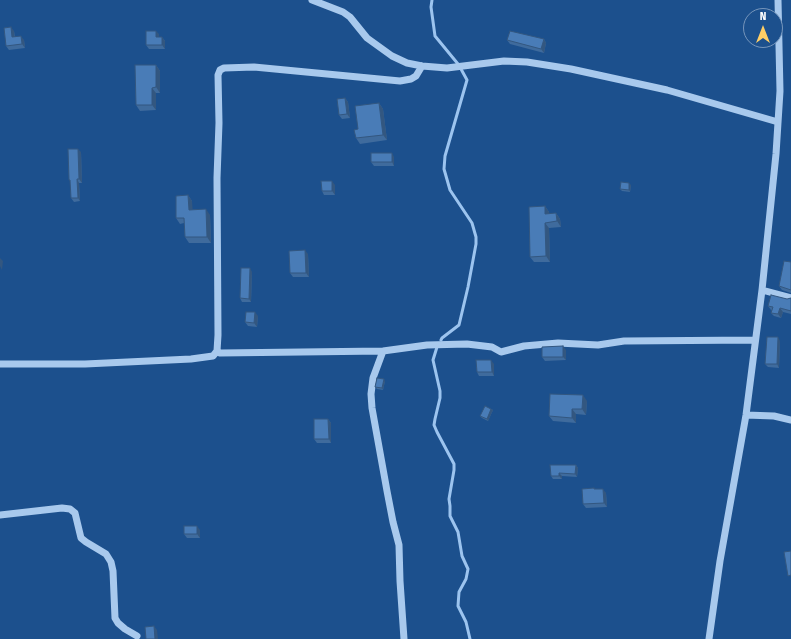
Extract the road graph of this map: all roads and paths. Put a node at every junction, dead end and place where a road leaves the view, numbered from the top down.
1 (312, 0) edge
2 (778, 0) edge
3 (422, 66) junction
4 (778, 122) junction
5 (762, 290) junction
6 (791, 298) edge
7 (755, 340) junction
8 (217, 351) junction
9 (383, 351) junction
10 (0, 364) edge
11 (746, 415) junction
12 (791, 420) edge
13 (0, 515) edge
14 (137, 636) dead end
15 (404, 639) edge
16 (709, 639) edge

1 - 3 street
2 - 4 street
3 - 4 street
3 - 8 street
4 - 5 street
5 - 6 street
5 - 7 street
7 - 9 street
7 - 11 street
8 - 9 street
8 - 10 street
9 - 15 street
11 - 12 street
11 - 16 street
13 - 14 street

